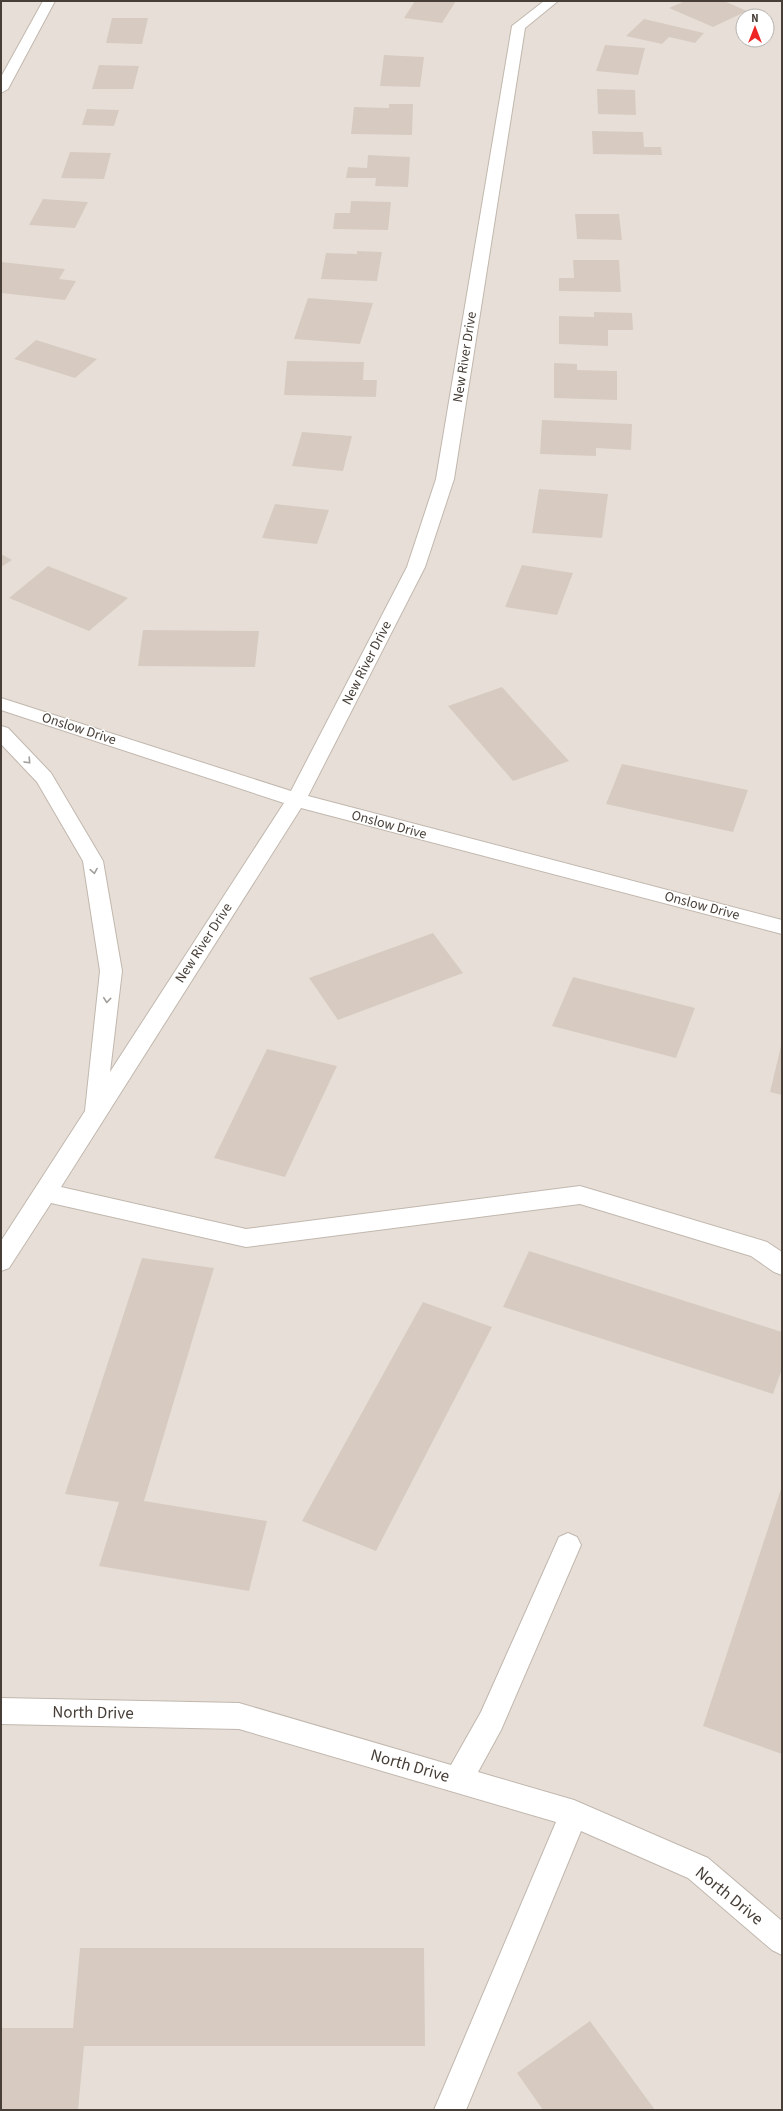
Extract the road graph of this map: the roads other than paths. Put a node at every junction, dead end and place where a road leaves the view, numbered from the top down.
1 (49, 1) edge
2 (552, 1) edge
3 (1, 89) edge
4 (1, 704) edge
5 (1, 732) edge
6 (296, 800) junction
7 (782, 927) edge
8 (94, 1114) junction
9 (44, 1192) junction
10 (1, 1261) edge
11 (782, 1265) edge
12 (568, 1545) dead end
13 (1, 1711) edge
14 (458, 1780) junction
15 (574, 1814) junction
16 (782, 1940) edge
17 (450, 2110) edge

1 - 3 street
2 - 6 street, New River Drive
4 - 6 street, Onslow Drive
5 -> 8 street
6 - 7 street, Onslow Drive
6 - 8 street, New River Drive
8 - 9 street, New River Drive
9 - 10 street, New River Drive
9 - 11 street
12 - 14 street
13 - 14 street, North Drive
14 - 15 street, North Drive
15 - 16 street, North Drive
15 - 17 street

